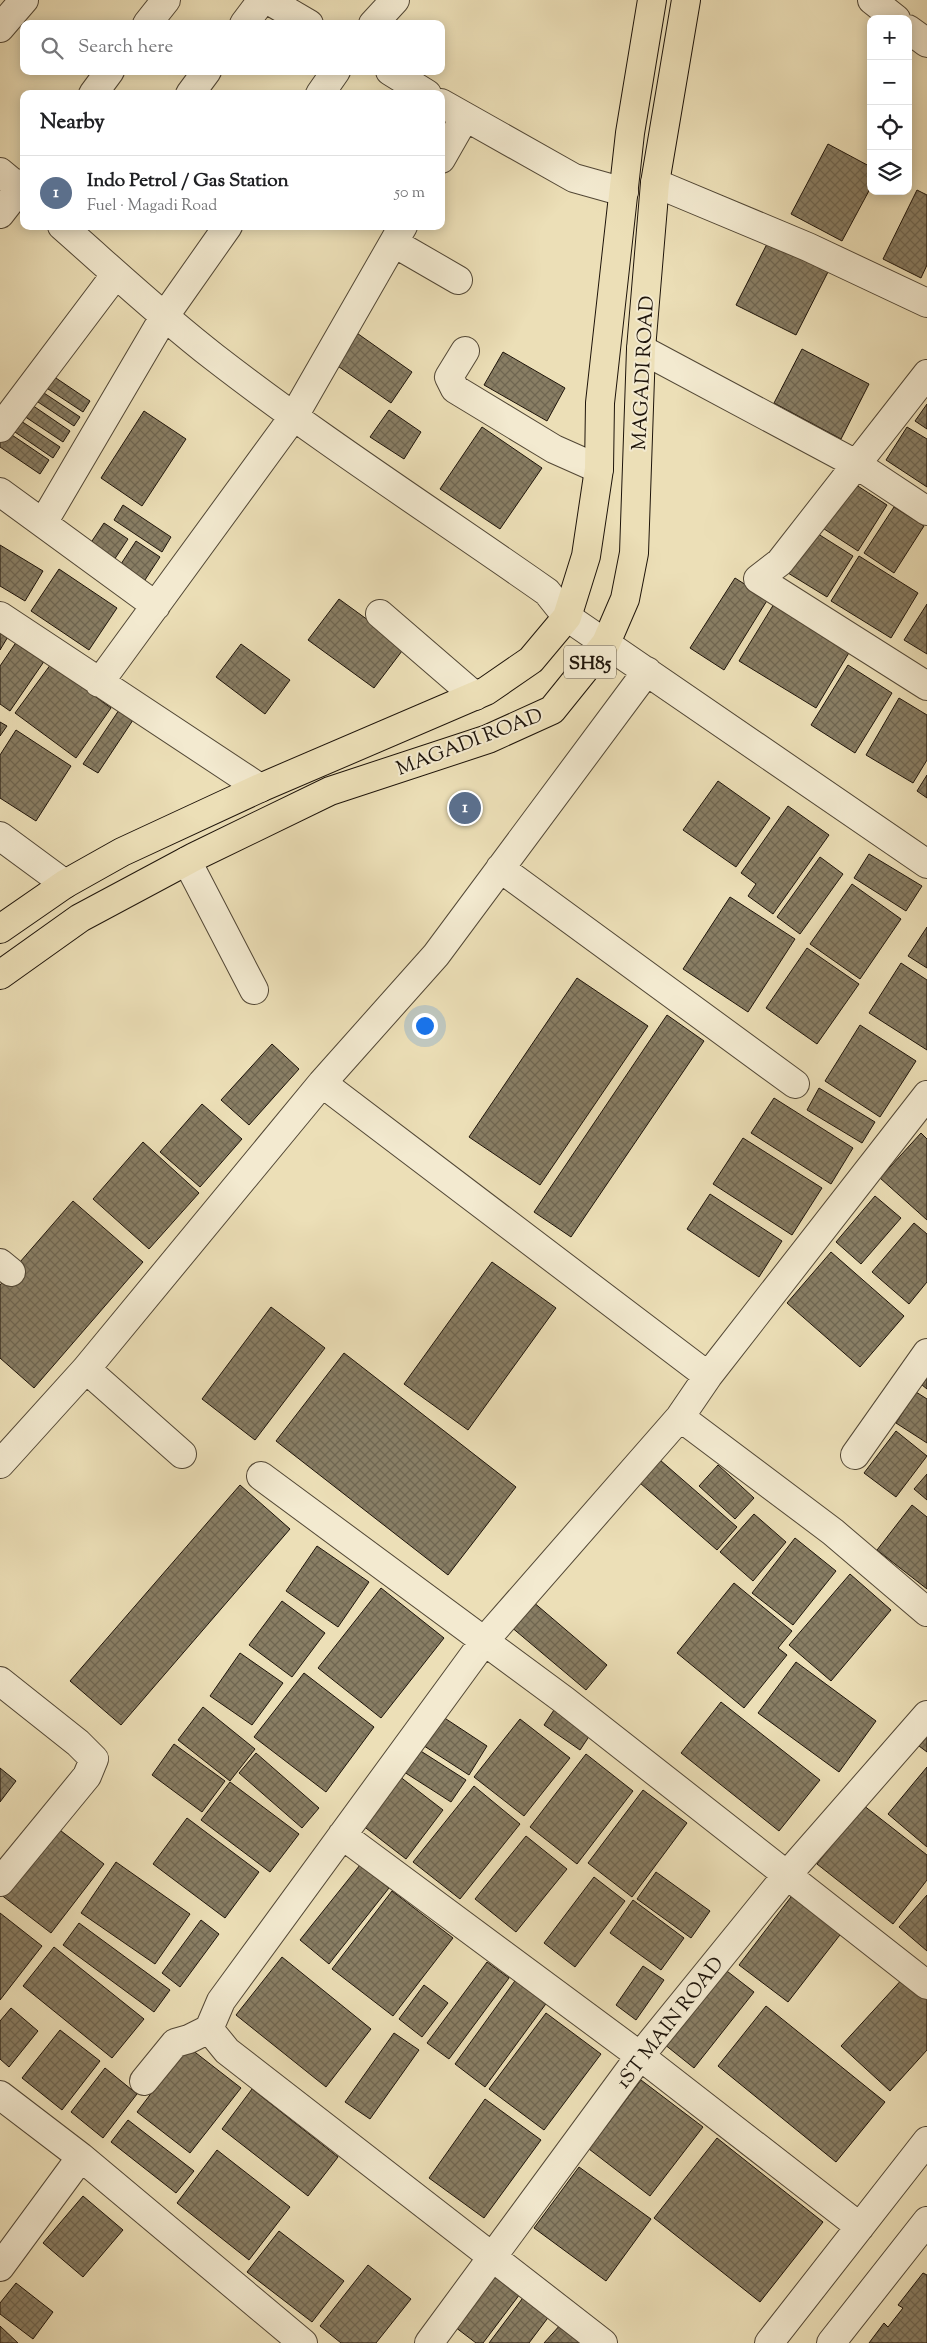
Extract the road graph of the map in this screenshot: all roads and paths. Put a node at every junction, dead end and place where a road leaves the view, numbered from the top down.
1 (24, 0) edge
2 (166, 0) edge
3 (262, 0) edge
4 (268, 0) edge
5 (395, 0) edge
6 (652, 0) edge
7 (686, 0) edge
8 (872, 0) edge
9 (891, 15) edge
10 (150, 20) edge
11 (247, 20) edge
12 (302, 20) edge
13 (377, 20) edge
14 (0, 28) edge
15 (912, 31) edge
16 (927, 44) edge
17 (107, 75) edge
18 (204, 75) edge
19 (333, 75) edge
20 (396, 75) edge
21 (96, 90) edge
22 (193, 90) edge
23 (323, 90) edge
24 (421, 90) edge
25 (445, 104) edge
26 (465, 117) junction
27 (445, 152) edge
28 (655, 183) junction
29 (17, 184) edge
30 (624, 192) junction
31 (0, 214) edge
32 (75, 230) edge
33 (225, 230) edge
34 (398, 234) edge
35 (116, 274) junction
36 (458, 280) dead end
37 (927, 303) edge
38 (164, 317) junction
39 (641, 349) junction
40 (465, 351) dead end
41 (927, 374) edge
42 (294, 416) junction
43 (0, 428) edge
44 (856, 464) junction
45 (599, 469) junction
46 (0, 492) edge
47 (927, 512) edge
48 (44, 523) junction
49 (156, 606) junction
50 (380, 614) dead end
51 (0, 616) edge
52 (568, 617) junction
53 (606, 643) junction
54 (647, 671) junction
55 (99, 683) junction
56 (927, 686) edge
57 (475, 696) junction
58 (260, 788) junction
59 (0, 836) edge
60 (187, 861) junction
61 (927, 864) edge
62 (500, 868) junction
63 (64, 884) junction
64 (0, 929) edge
65 (0, 975) edge
66 (254, 990) dead end
67 (322, 1083) junction
68 (796, 1084) dead end
69 (927, 1095) edge
70 (927, 1353) edge
71 (86, 1369) junction
72 (708, 1376) junction
73 (680, 1417) junction
74 (182, 1454) dead end
75 (855, 1455) dead end
76 (0, 1464) edge
77 (261, 1476) dead end
78 (927, 1612) edge
79 (485, 1640) junction
80 (0, 1681) edge
81 (927, 1715) edge
82 (342, 1835) junction
83 (787, 1875) junction
84 (0, 1882) edge
85 (927, 1985) edge
86 (209, 2028) junction
87 (640, 2056) junction
88 (144, 2081) dead end
89 (0, 2095) edge
90 (927, 2142) edge
91 (81, 2157) junction
92 (927, 2221) edge
93 (860, 2226) junction
94 (493, 2257) junction
95 (0, 2267) edge
96 (304, 2343) edge
97 (430, 2343) edge
98 (603, 2343) edge
99 (768, 2343) edge
100 (831, 2343) edge

1 - 14 street
2 - 10 street
3 - 11 street
4 - 12 street
5 - 13 street
6 - 30 main road, MAGADI ROAD / SH85
7 - 28 main road, MAGADI ROAD / SH85
8 - 9 street
15 - 16 street
17 - 21 street
18 - 22 street
19 - 23 street
20 - 24 street
25 - 26 street
26 - 27 street
26 - 30 street
28 - 37 street
28 - 39 main road, MAGADI ROAD / SH85
29 - 31 street
30 - 45 main road, MAGADI ROAD / SH85
32 - 35 street
33 - 38 street
34 - 36 street
34 - 42 street
35 - 38 street
35 - 43 street
38 - 42 street
38 - 48 street
39 - 44 street
39 - 53 main road, MAGADI ROAD / SH85
40 - 45 street
41 - 44 street
42 - 49 street
42 - 52 street
44 - 47 street
44 - 56 street
45 - 52 main road, MAGADI ROAD / SH85
46 - 48 street
48 - 49 street
49 - 55 street
50 - 57 street
51 - 55 street
52 - 53 street
52 - 57 main road, MAGADI ROAD / SH85
53 - 54 street
53 - 60 main road, MAGADI ROAD / SH85
54 - 61 street
54 - 62 street
55 - 58 street
57 - 58 main road, MAGADI ROAD / SH85
58 - 63 main road, MAGADI ROAD / SH85
59 - 63 street
60 - 65 main road, MAGADI ROAD / SH85
60 - 66 street
62 - 67 street
62 - 68 street
63 - 64 main road, MAGADI ROAD / SH85
67 - 71 street
67 - 72 street
69 - 72 street
70 - 75 street
71 - 74 street
71 - 76 street
72 - 73 street
73 - 78 street
73 - 79 street
77 - 79 street
79 - 82 street
79 - 83 street
80 - 84 street
81 - 83 street, 1ST MAIN ROAD
82 - 86 street
82 - 87 street
83 - 85 street
83 - 87 street, 1ST MAIN ROAD
86 - 88 street
86 - 94 street
87 - 93 street
87 - 94 street, 1ST MAIN ROAD
89 - 91 street
90 - 93 street
91 - 95 street
91 - 96 street
92 - 100 street
93 - 99 street
94 - 97 street, 1ST MAIN ROAD
94 - 98 street

